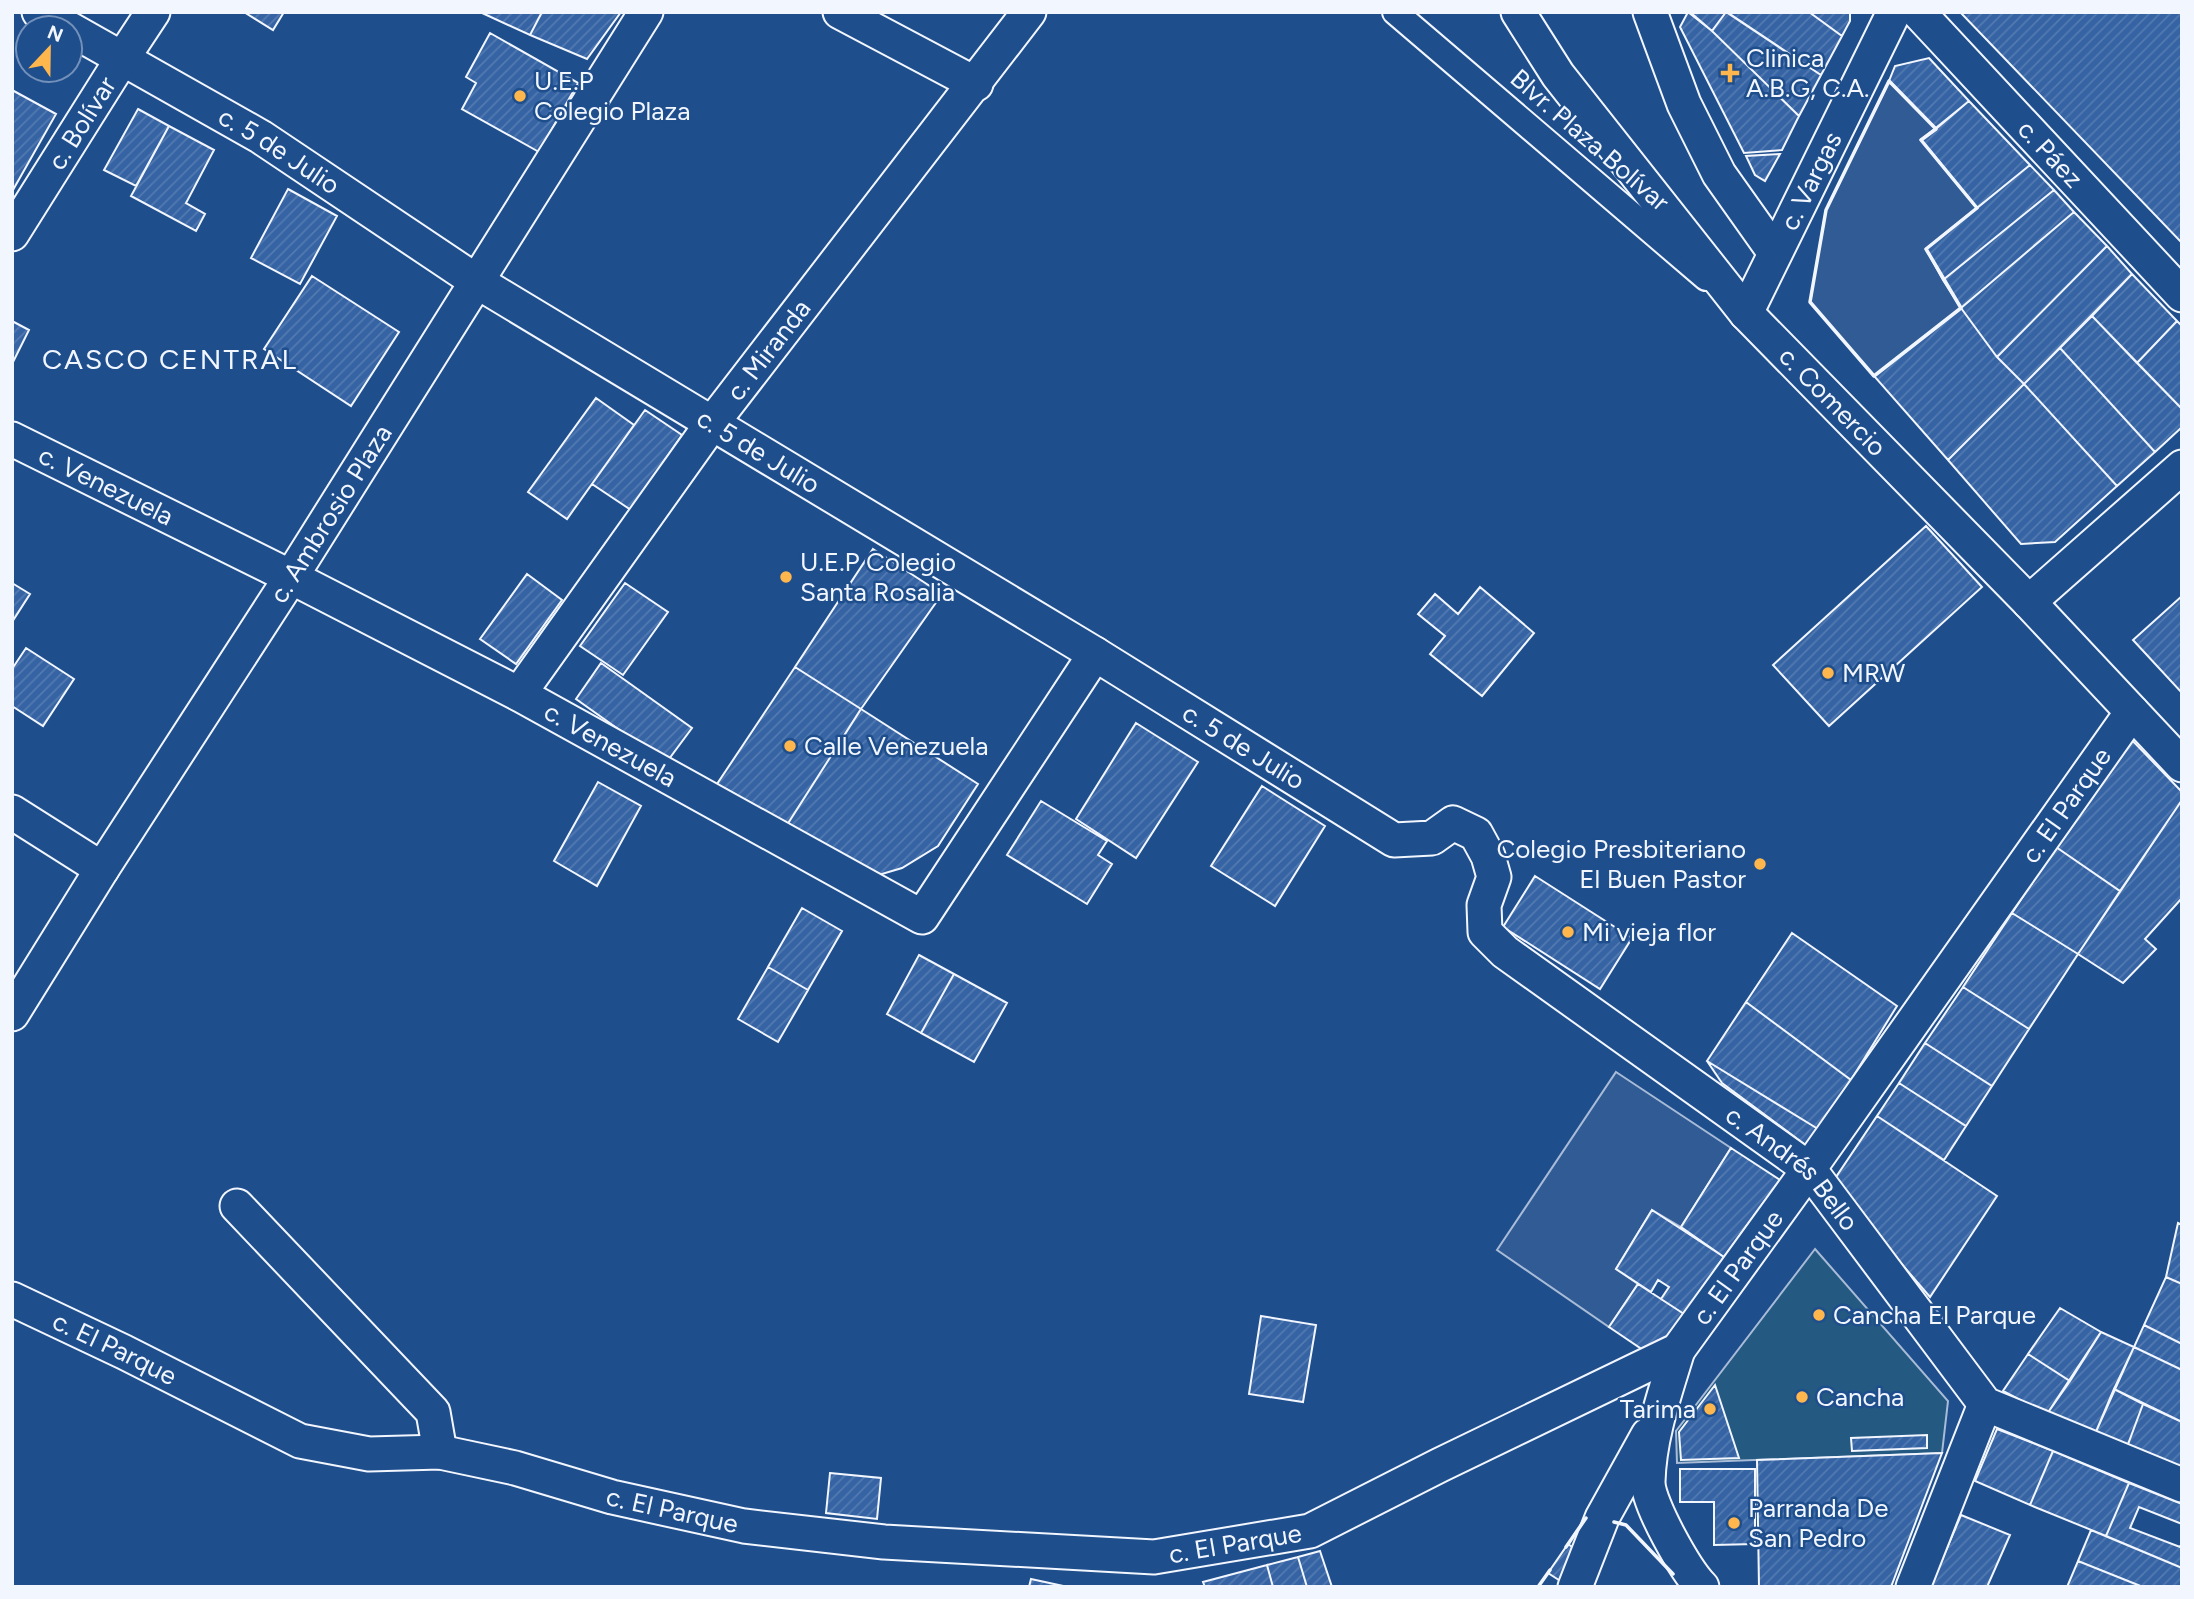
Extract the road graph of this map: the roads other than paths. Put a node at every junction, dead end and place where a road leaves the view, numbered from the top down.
1 (153, 12) edge
2 (646, 12) edge
3 (839, 12) edge
4 (1029, 12) edge
5 (1395, 12) edge
6 (1518, 12) edge
7 (1650, 12) edge
8 (1894, 12) edge
9 (1918, 12) edge
10 (84, 37) edge
11 (122, 59) junction
12 (976, 84) junction
13 (12, 234) edge
14 (1775, 253) junction
15 (476, 281) junction
16 (2182, 295) edge
17 (1746, 313) junction
18 (713, 422) junction
19 (12, 439) edge
20 (2182, 467) edge
21 (291, 577) junction
22 (2028, 602) junction
23 (1095, 654) junction
24 (519, 694) junction
25 (2132, 712) junction
26 (2182, 765) edge
27 (12, 812) edge
28 (1453, 823) joint
29 (102, 869) junction
30 (12, 1014) edge
31 (1809, 1169) junction
32 (237, 1206) dead end
33 (12, 1300) edge
34 (1678, 1350) junction
35 (1985, 1404) junction
36 (1657, 1417) junction
37 (440, 1452) junction
38 (2182, 1485) edge
39 (1576, 1587) edge
40 (1702, 1587) edge
41 (1913, 1587) edge

1 - 11 street, c. Bolívar
2 - 15 street, c. Ambrosio Plaza
3 - 12 street
4 - 12 street, c. Miranda
5 - 17 street, Blvr. Plaza Bolívar
6 - 17 street, c. Comercio
7 - 14 street
8 - 14 street, c. Vargas
9 - 16 street, c. Páez
10 - 11 street, c. 5 de Julio
11 - 13 street, c. Bolívar
11 - 15 street, c. 5 de Julio
12 - 18 street, c. Miranda
14 - 17 street, c. Vargas
15 - 18 street, c. 5 de Julio
15 - 21 street, c. Ambrosio Plaza
17 - 22 street, c. Comercio
18 - 23 street, c. 5 de Julio
18 - 24 street, c. Miranda
19 - 21 street, c. Venezuela
20 - 22 street
21 - 24 street, c. Venezuela
21 - 29 street, c. Ambrosio Plaza
22 - 25 street, c. Comercio
23 - 24 street, c. Venezuela
23 - 28 street, c. 5 de Julio
25 - 26 street, c. Comercio
25 - 31 street, c. El Parque
27 - 29 street
28 - 31 street, c. Andrés Bello
29 - 30 street, c. Ambrosio Plaza
31 - 34 street, c. El Parque
31 - 35 street, c. Andrés Bello
32 - 37 street
33 - 37 street, c. El Parque
34 - 36 street
34 - 37 street, c. El Parque
35 - 38 street
35 - 41 street
36 - 39 street
36 - 40 street

